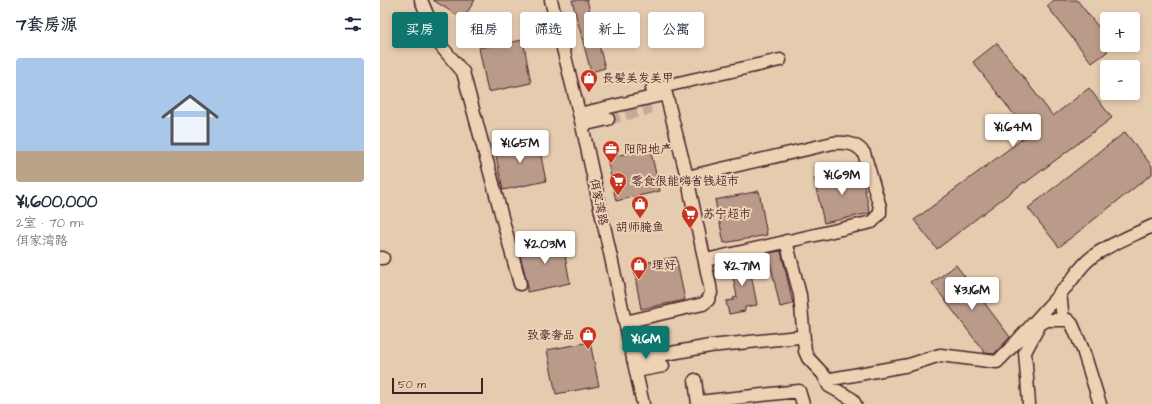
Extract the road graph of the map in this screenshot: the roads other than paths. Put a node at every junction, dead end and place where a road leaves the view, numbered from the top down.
1 (421, 0) edge
2 (551, 0) edge
3 (780, 60) dead end
4 (580, 115) junction
5 (608, 119) tunnel mouth
6 (687, 177) junction
7 (1152, 226) edge
8 (786, 241) junction
9 (706, 260) junction
10 (520, 284) dead end
11 (1060, 292) junction
12 (1063, 320) junction
13 (625, 322) junction
14 (799, 337) dead end
15 (634, 365) junction
16 (663, 366) dead end
17 (695, 380) dead end
18 (826, 380) junction
19 (698, 403) edge
20 (643, 404) edge
21 (804, 404) edge
22 (855, 404) edge
23 (1029, 404) edge
24 (1100, 404) edge

1 - 10 street
2 - 4 street, 佴家湾路
3 - 4 street
4 - 5 street
4 - 6 street
4 - 13 street, 佴家湾路
6 - 8 street
6 - 9 street
7 - 11 street
8 - 9 street
8 - 18 street
9 - 13 street
11 - 12 street
11 - 18 street
12 - 23 street
12 - 24 street
13 - 15 street, 佴家湾路
14 - 15 street
15 - 16 street
15 - 20 street, 佴家湾路
17 - 19 street
18 - 22 street
19 - 21 street

